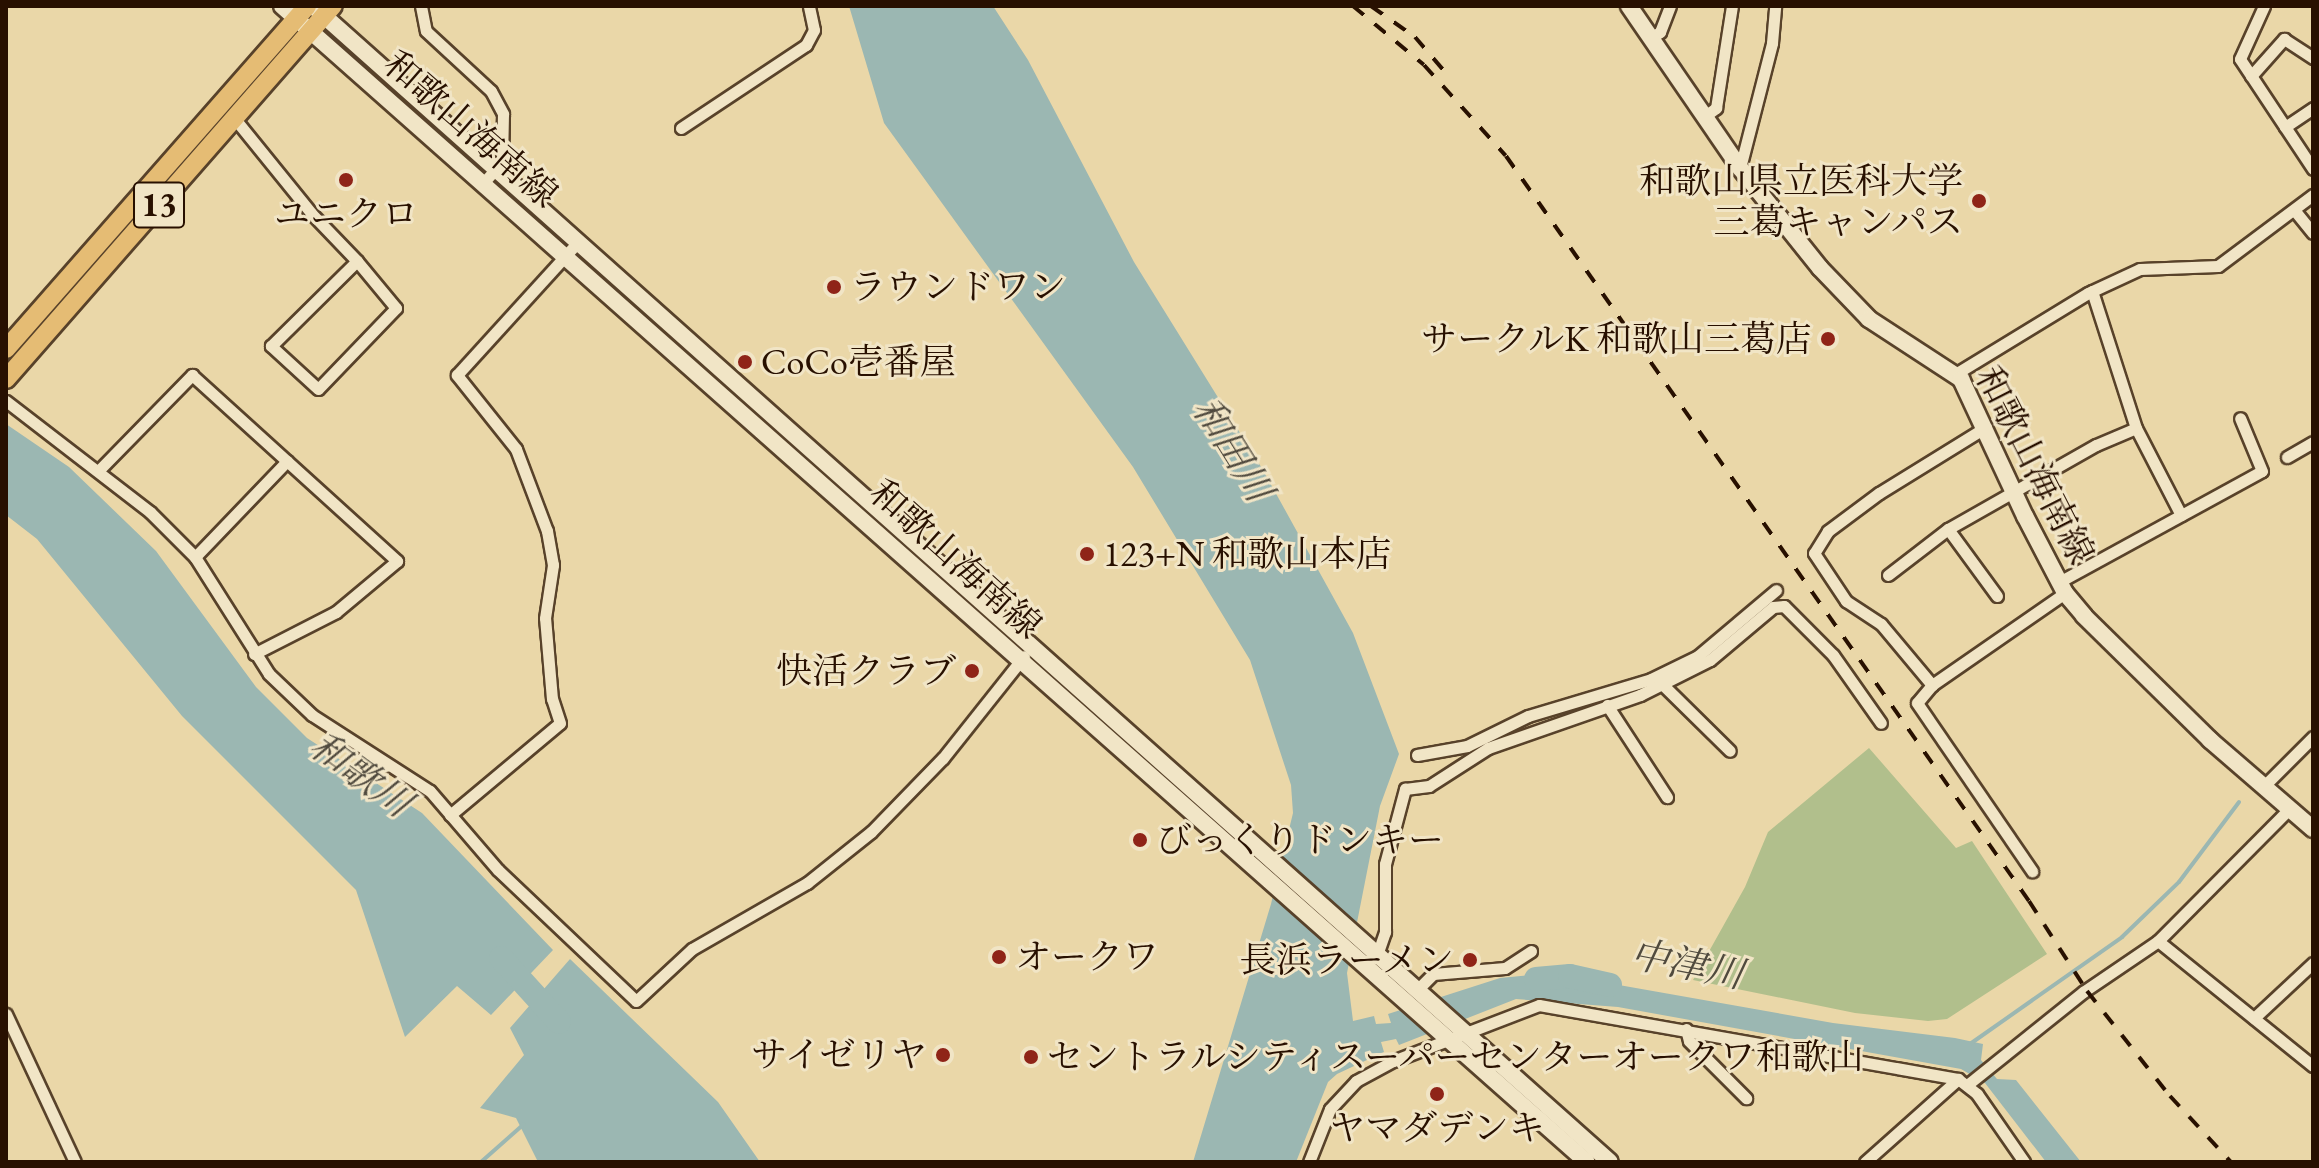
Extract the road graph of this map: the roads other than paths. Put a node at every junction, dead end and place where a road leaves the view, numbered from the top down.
1 (347, 6) edge
2 (421, 6) edge
3 (809, 6) edge
4 (1629, 6) edge
5 (1670, 6) edge
6 (1732, 6) edge
7 (1775, 6) edge
8 (2264, 6) edge
9 (309, 10) edge
10 (311, 32) junction
11 (1651, 38) junction
12 (2313, 58) edge
13 (2251, 76) junction
14 (2313, 108) edge
15 (1705, 116) junction
16 (235, 119) junction
17 (2285, 127) junction
18 (681, 128) dead end
19 (1740, 168) junction
20 (2313, 169) edge
21 (490, 175) junction
22 (2313, 195) edge
23 (2295, 211) junction
24 (2313, 233) edge
25 (571, 249) junction
26 (357, 261) junction
27 (2092, 291) junction
28 (6, 349) edge
29 (1957, 373) junction
30 (6, 379) edge
31 (6, 401) edge
32 (2240, 418) dead end
33 (1986, 427) junction
34 (2136, 428) junction
35 (2313, 442) edge
36 (2287, 457) dead end
37 (287, 461) junction
38 (100, 469) junction
39 (2012, 490) junction
40 (2181, 515) junction
41 (1948, 529) junction
42 (195, 557) junction
43 (1888, 575) dead end
44 (2062, 587) junction
45 (1776, 590) dead end
46 (1997, 596) dead end
47 (1026, 653) junction
48 (254, 654) junction
49 (1662, 684) junction
50 (1932, 685) junction
51 (1607, 705) junction
52 (1881, 723) dead end
53 (2313, 737) edge
54 (1730, 751) dead end
55 (1417, 755) dead end
56 (2263, 787) junction
57 (1667, 797) dead end
58 (2288, 810) junction
59 (450, 815) junction
60 (2313, 829) edge
61 (2032, 871) dead end
62 (2158, 941) junction
63 (1531, 951) dead end
64 (1369, 957) junction
65 (2313, 963) edge
66 (1412, 993) junction
67 (6, 1014) edge
68 (2254, 1018) junction
69 (1686, 1029) junction
70 (1453, 1033) junction
71 (17, 1037) junction
72 (6, 1048) edge
73 (2313, 1066) edge
74 (1965, 1081) junction
75 (1746, 1098) dead end
76 (75, 1162) edge
77 (1309, 1162) edge
78 (1587, 1162) edge
79 (1610, 1162) edge
80 (1865, 1162) edge
81 (2024, 1162) edge

1 - 9 street
2 - 21 street
3 - 18 street
4 - 11 main road, 和歌山海南線
5 - 11 street
6 - 15 street
7 - 19 street
8 - 13 street
9 - 10 main road, 13
9 - 21 main road, 和歌山海南線
9 - 28 main road, 13
10 - 16 main road, 13
10 - 21 main road, 和歌山海南線
11 - 15 main road, 和歌山海南線
12 - 13 street
13 - 17 street
14 - 17 street
15 - 19 main road, 和歌山海南線
16 - 26 street
16 - 30 main road, 13
17 - 20 street
19 - 29 main road, 和歌山海南線
21 - 25 main road, 和歌山海南線
22 - 23 street
23 - 24 street
23 - 27 street
25 - 47 main road, 和歌山海南線
25 - 59 street
26 - 26 street
27 - 29 street
27 - 34 street
29 - 33 main road, 和歌山海南線
31 - 38 street
32 - 40 street
33 - 39 main road, 和歌山海南線
33 - 50 street
34 - 39 street
34 - 40 street
35 - 36 street
37 - 38 street
37 - 42 street
37 - 48 street
38 - 42 street
39 - 41 street
39 - 44 main road, 和歌山海南線
40 - 44 street
41 - 43 street
41 - 46 street
42 - 48 street
44 - 50 street
44 - 56 main road, 和歌山海南線
45 - 55 street
47 - 59 street
47 - 64 main road, 和歌山海南線
47 - 64 main road, 和歌山海南線
48 - 59 street
49 - 51 street
49 - 52 street
49 - 54 street
50 - 61 street
51 - 57 street
51 - 64 street
53 - 56 street
56 - 58 main road, 和歌山海南線
58 - 60 main road, 和歌山海南線
58 - 62 street
62 - 68 street
62 - 74 street
63 - 66 street
64 - 66 main road, 和歌山海南線
65 - 68 street
66 - 70 main road, 和歌山海南線
67 - 71 street
68 - 73 street
69 - 70 street
69 - 74 street
69 - 75 street
70 - 77 street
70 - 78 main road, 和歌山海南線
70 - 79 main road, 和歌山海南線
71 - 72 street
71 - 76 street
74 - 80 street
74 - 81 street

